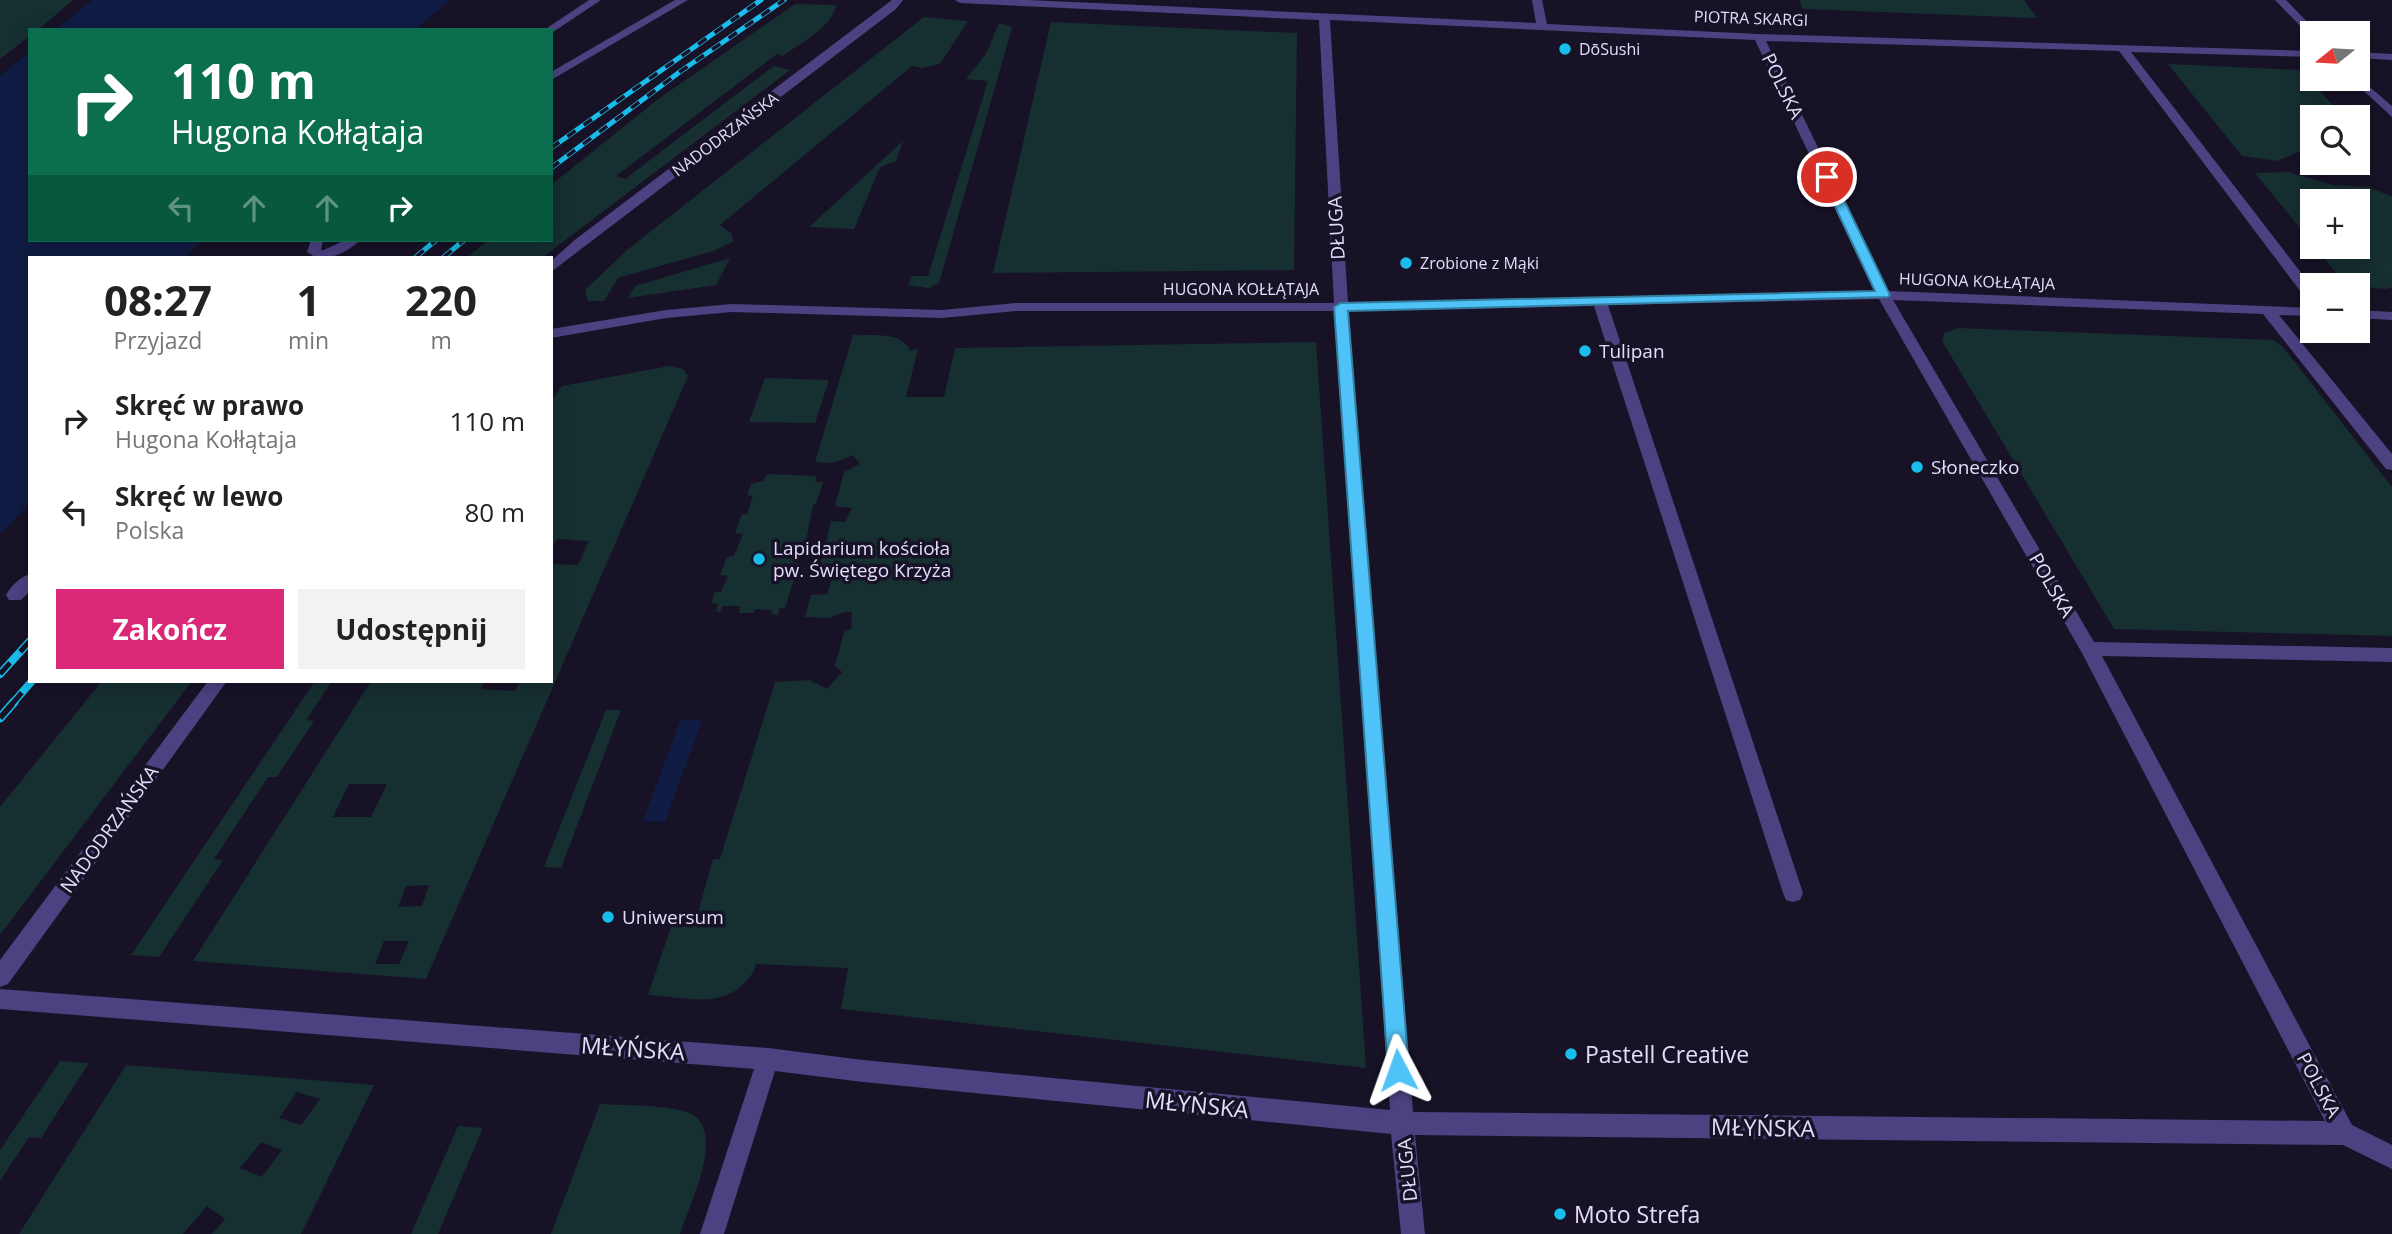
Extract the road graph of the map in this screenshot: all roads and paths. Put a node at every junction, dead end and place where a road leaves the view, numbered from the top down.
1 (596, 0) edge
2 (683, 0) edge
3 (898, 0) edge
4 (960, 0) edge
5 (1536, 0) edge
6 (2280, 0) edge
7 (986, 1) edge
8 (1324, 16) junction
9 (2301, 21) edge
10 (1542, 27) junction
11 (552, 28) edge
12 (1759, 37) junction
13 (2122, 48) junction
14 (2300, 54) edge
15 (2370, 56) edge
16 (2392, 57) edge
17 (553, 76) edge
18 (2369, 91) edge
19 (2392, 113) edge
20 (316, 242) edge
21 (350, 242) edge
22 (321, 256) edge
23 (553, 266) edge
24 (2300, 281) edge
25 (1883, 295) junction
26 (1600, 303) junction
27 (1341, 307) junction
28 (2268, 311) junction
29 (2300, 312) edge
30 (2370, 315) edge
31 (2392, 316) edge
32 (553, 334) edge
33 (2392, 465) edge
34 (28, 582) edge
35 (15, 595) dead end
36 (2089, 649) junction
37 (2392, 655) edge
38 (217, 683) edge
39 (1793, 893) dead end
40 (0, 977) edge
41 (0, 999) edge
42 (768, 1059) junction
43 (1402, 1124) junction
44 (2344, 1133) junction
45 (2392, 1157) edge
46 (712, 1234) edge
47 (1413, 1234) edge

1 - 11 street
2 - 17 street
3 - 23 street, NADODRZAŃSKA
4 - 7 street, PIOTRA SKARGI
5 - 10 street
6 - 9 street
7 - 8 street, PIOTRA SKARGI
8 - 10 street, PIOTRA SKARGI
8 - 27 street, DŁUGA
10 - 12 street, PIOTRA SKARGI
12 - 13 street, PIOTRA SKARGI
12 - 25 street, POLSKA
13 - 14 street, PIOTRA SKARGI
13 - 24 street
15 - 16 street
18 - 19 street
20 - 22 street
21 - 22 street
25 - 26 street, HUGONA KOŁŁĄTAJA
25 - 28 street, HUGONA KOŁŁĄTAJA
25 - 36 street, POLSKA
26 - 27 street, HUGONA KOŁŁĄTAJA
26 - 39 street
27 - 32 street, HUGONA KOŁŁĄTAJA
27 - 43 street, DŁUGA
28 - 29 street, HUGONA KOŁŁĄTAJA
28 - 33 street
30 - 31 street
34 - 35 street
36 - 37 street
36 - 44 street, POLSKA
38 - 40 street, NADODRZAŃSKA
41 - 42 street, MŁYŃSKA
42 - 43 street, MŁYŃSKA
42 - 46 street
43 - 44 street, MŁYŃSKA
43 - 47 street, DŁUGA
44 - 45 street, MŁYŃSKA

